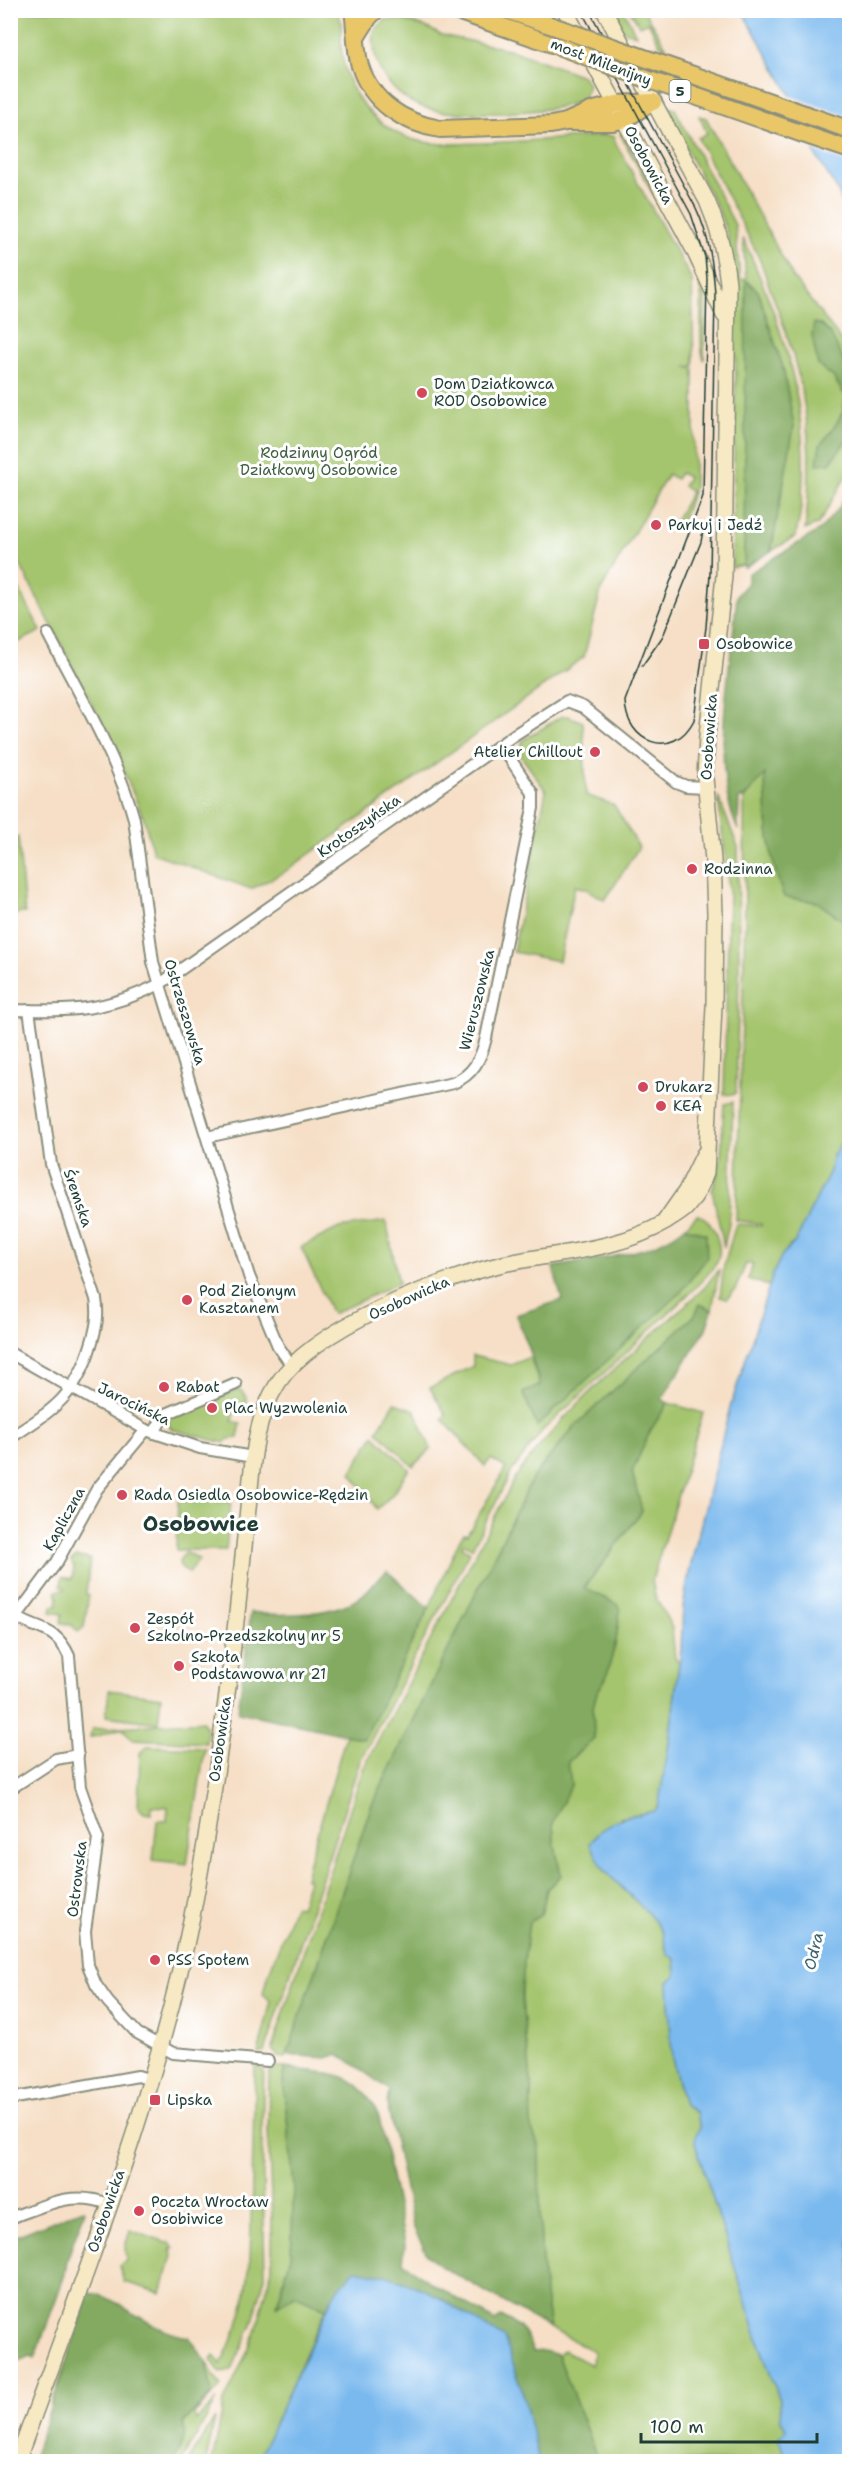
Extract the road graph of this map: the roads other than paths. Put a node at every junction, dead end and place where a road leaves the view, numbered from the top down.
1 (353, 10) edge
2 (376, 10) edge
3 (454, 10) edge
4 (506, 10) edge
5 (565, 10) edge
6 (604, 10) edge
7 (357, 36) junction
8 (653, 102) junction
9 (621, 112) junction
10 (849, 130) edge
11 (849, 150) edge
12 (727, 324) junction
13 (48, 633) dead end
14 (501, 745) junction
15 (705, 787) junction
16 (160, 984) junction
17 (10, 1010) edge
18 (29, 1010) junction
19 (207, 1137) junction
20 (10, 1353) edge
21 (292, 1366) junction
22 (236, 1384) dead end
23 (73, 1389) junction
24 (150, 1431) junction
25 (10, 1438) edge
26 (253, 1457) junction
27 (12, 1618) edge
28 (78, 1755) junction
29 (10, 1789) edge
30 (159, 2048) junction
31 (268, 2061) dead end
32 (151, 2080) junction
33 (10, 2099) edge
34 (109, 2204) junction
35 (10, 2218) edge
36 (17, 2462) edge

1 - 7 main road
2 - 7 main road
3 - 11 main road, most Milenijny / 5, bridge
4 - 10 main road, most Milenijny / 5, bridge
5 - 9 street, Osobowicka
6 - 8 street, Osobowicka
7 - 9 main road
8 - 9 main road
8 - 12 street, Osobowicka
9 - 12 street, Osobowicka
12 - 15 street, Osobowicka
13 - 16 street, Ostrzeszowska
14 - 15 street, Krotoszyńska
14 - 16 street, Krotoszyńska
14 - 19 street, Wieruszowska
15 - 21 street, Osobowicka
16 - 18 street, Krotoszyńska
16 - 19 street, Ostrzeszowska
17 - 18 street, Krotoszyńska
18 - 23 street, Śremska
19 - 21 street, Ostrzeszowska
20 - 23 street, Jarocińska
21 - 26 street, Osobowicka
22 - 24 street
23 - 24 street, Jarocińska
23 - 25 street
24 - 26 street, Jarocińska
24 - 27 street, Kapliczna
26 - 30 street, Osobowicka
27 - 28 street, Ostrowska
28 - 29 street
28 - 30 street, Ostrowska
30 - 31 street
30 - 32 street, Osobowicka
32 - 33 street
32 - 34 street, Osobowicka
34 - 35 street
34 - 36 street, Osobowicka

